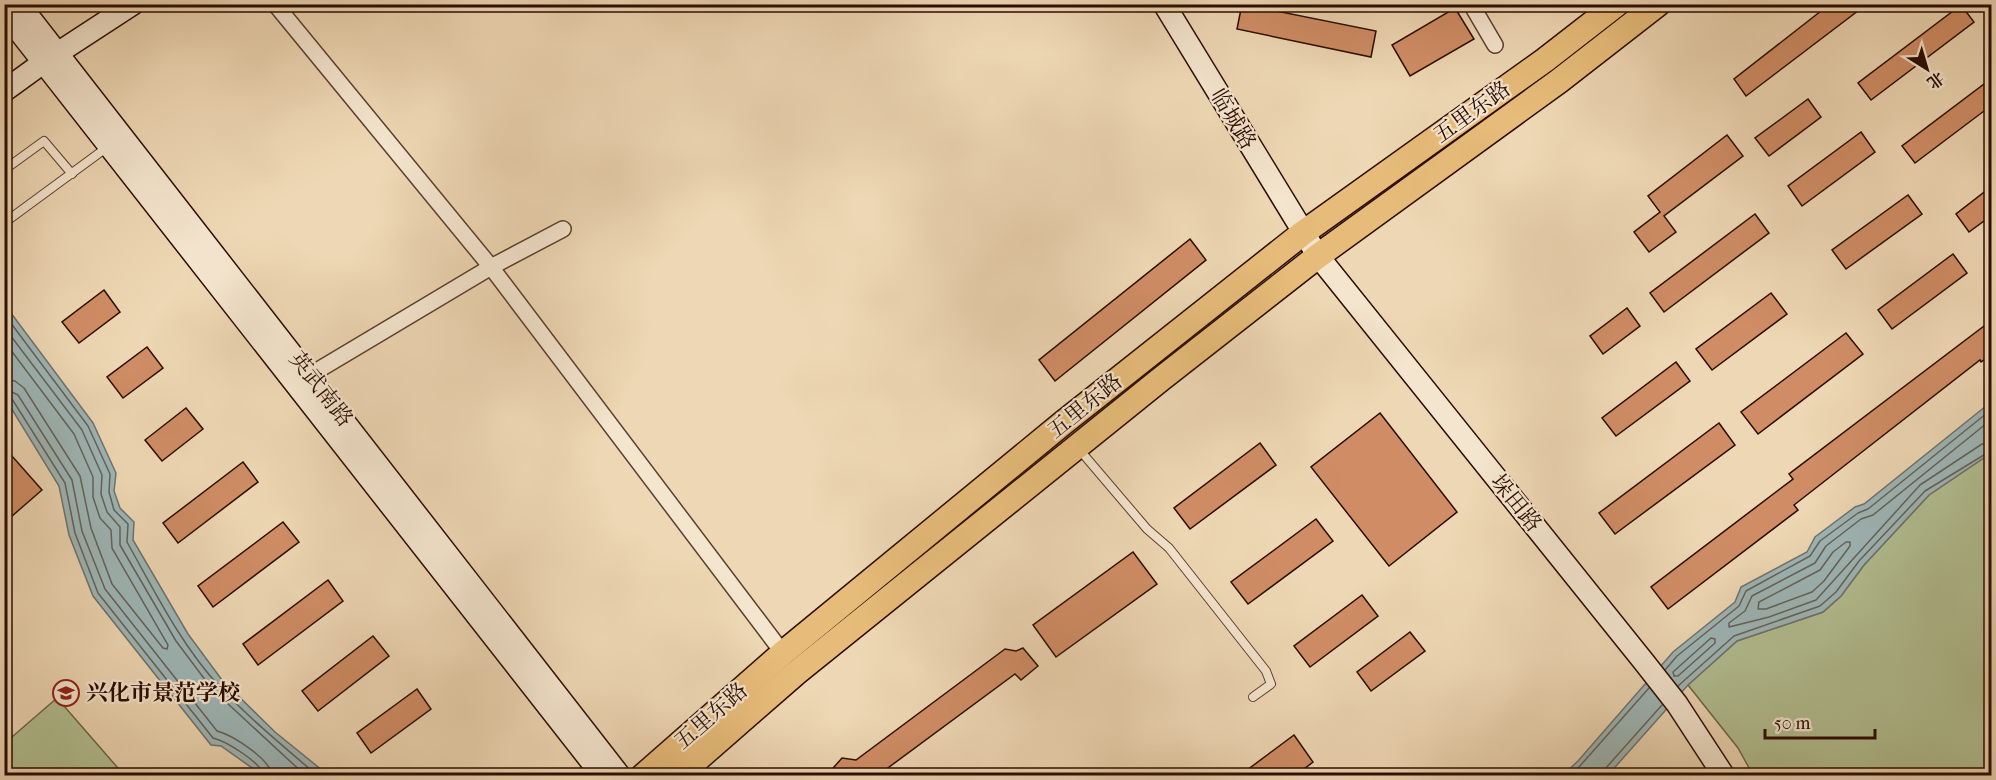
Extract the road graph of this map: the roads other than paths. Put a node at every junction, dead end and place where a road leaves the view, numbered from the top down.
1 (19, 4) edge
2 (133, 4) edge
3 (275, 4) edge
4 (1164, 4) edge
5 (1471, 4) edge
6 (1617, 4) edge
7 (1658, 4) edge
8 (4, 12) edge
9 (1496, 45) dead end
10 (51, 58) junction
11 (4, 91) edge
12 (102, 151) dead end
13 (4, 170) edge
14 (72, 174) junction
15 (4, 223) edge
16 (563, 229) dead end
17 (1303, 233) junction
18 (1318, 256) junction
19 (491, 267) junction
20 (310, 375) junction
21 (1077, 447) junction
22 (783, 653) junction
23 (1253, 697) dead end
24 (602, 776) edge
25 (620, 776) edge
26 (643, 776) edge
27 (678, 776) edge
28 (1724, 776) edge

1 - 10 main road, 英武南路
2 - 10 main road
3 - 19 street
4 - 17 main road, 临城路
5 - 9 street
6 - 17 main road, 五里东路
7 - 18 main road, 五里东路
8 - 10 main road, 英武南路
10 - 11 main road
10 - 20 main road, 英武南路
10 - 24 main road, 英武南路
12 - 14 lane
13 - 14 lane
14 - 15 lane
16 - 19 street
17 - 18 main road, 垛田路
17 - 22 main road, 五里东路
18 - 21 main road, 五里东路
18 - 28 main road, 垛田路
19 - 20 street
19 - 22 street
20 - 25 main road, 英武南路
21 - 23 lane
21 - 27 main road, 五里东路
22 - 26 main road, 五里东路

